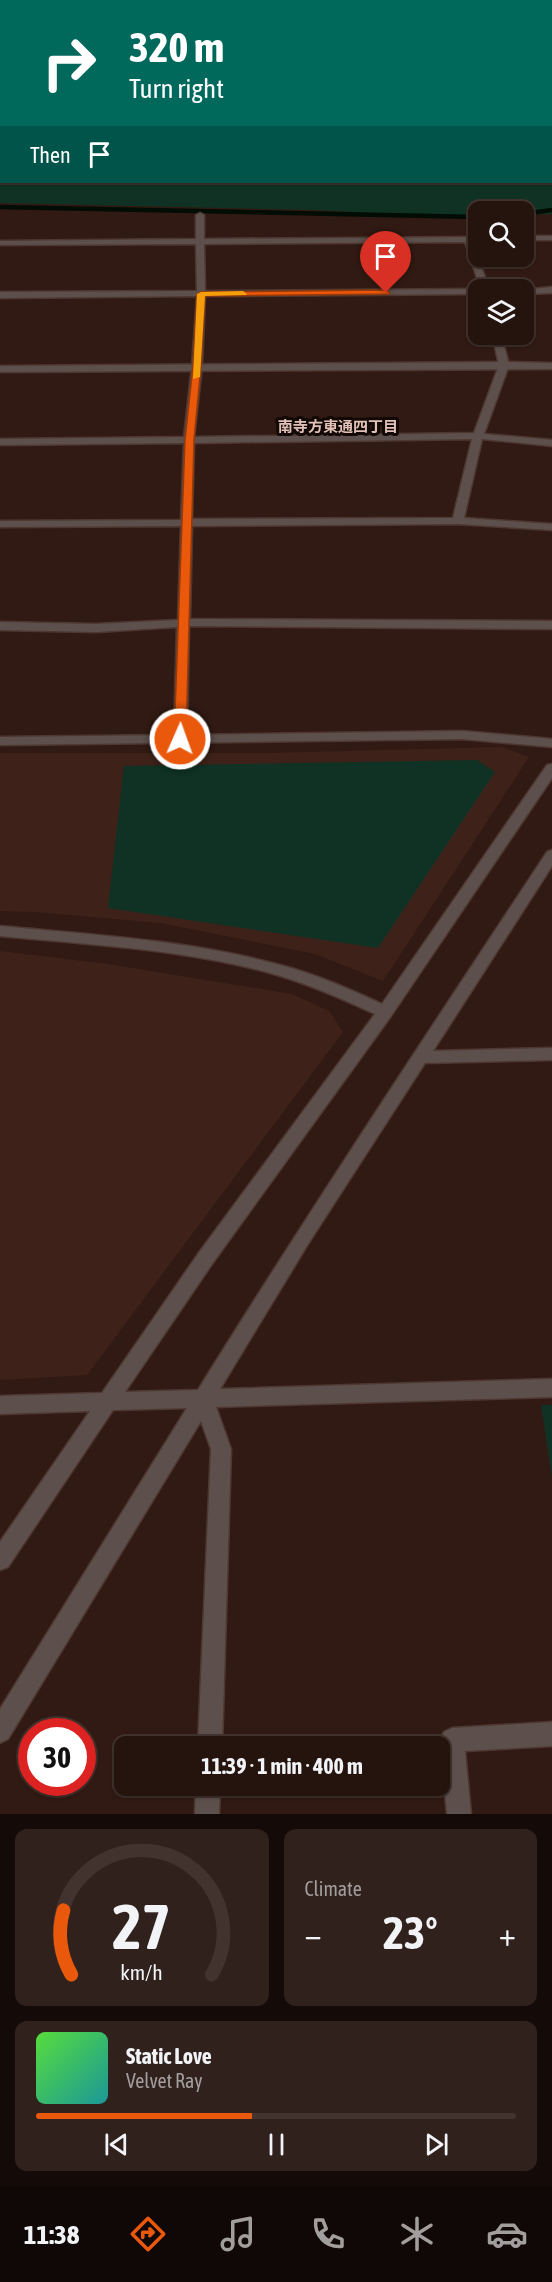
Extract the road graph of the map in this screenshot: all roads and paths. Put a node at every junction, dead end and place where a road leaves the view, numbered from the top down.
1 (200, 215) dead end
2 (534, 238) edge
3 (552, 238) edge
4 (468, 239) edge
5 (201, 241) junction
6 (0, 243) edge
7 (534, 291) edge
8 (552, 291) edge
9 (468, 292) edge
10 (201, 294) junction
11 (0, 296) edge
12 (499, 345) edge
13 (504, 365) junction
14 (197, 366) junction
15 (552, 366) edge
16 (0, 369) edge
17 (478, 436) junction
18 (189, 440) junction
19 (0, 442) edge
20 (552, 443) edge
21 (458, 520) junction
22 (187, 522) junction
23 (0, 524) edge
24 (552, 527) edge
25 (185, 621) junction
26 (552, 625) edge
27 (0, 626) edge
28 (180, 739) junction
29 (0, 741) edge
30 (552, 742) edge
31 (552, 768) edge
32 (552, 855) edge
33 (0, 931) edge
34 (385, 1012) junction
35 (552, 1054) edge
36 (419, 1057) junction
37 (552, 1388) edge
38 (203, 1398) junction
39 (107, 1401) junction
40 (0, 1405) edge
41 (0, 1560) edge
42 (0, 1731) edge
43 (552, 1734) edge
44 (210, 1736) edge
45 (208, 1796) edge
46 (207, 1814) edge
47 (459, 1814) edge

1 - 5 street
2 - 3 street
4 - 5 street
5 - 6 street
5 - 10 street
7 - 8 street
9 - 10 street
10 - 11 street
10 - 14 street
12 - 13 street
13 - 14 street
13 - 15 street
13 - 17 street
14 - 16 street
14 - 18 street
17 - 18 street
17 - 20 street
17 - 21 street
18 - 19 street
18 - 22 street
21 - 22 street
21 - 24 street
22 - 23 street
22 - 25 street
25 - 26 street
25 - 27 street
25 - 28 street
28 - 29 street
28 - 30 street
31 - 34 street
32 - 36 street
33 - 34 street
34 - 39 street
35 - 36 street
36 - 38 street
37 - 38 street
38 - 39 street
38 - 42 street
38 - 44 street
39 - 40 street
39 - 41 street
43 - 47 street
45 - 46 street

